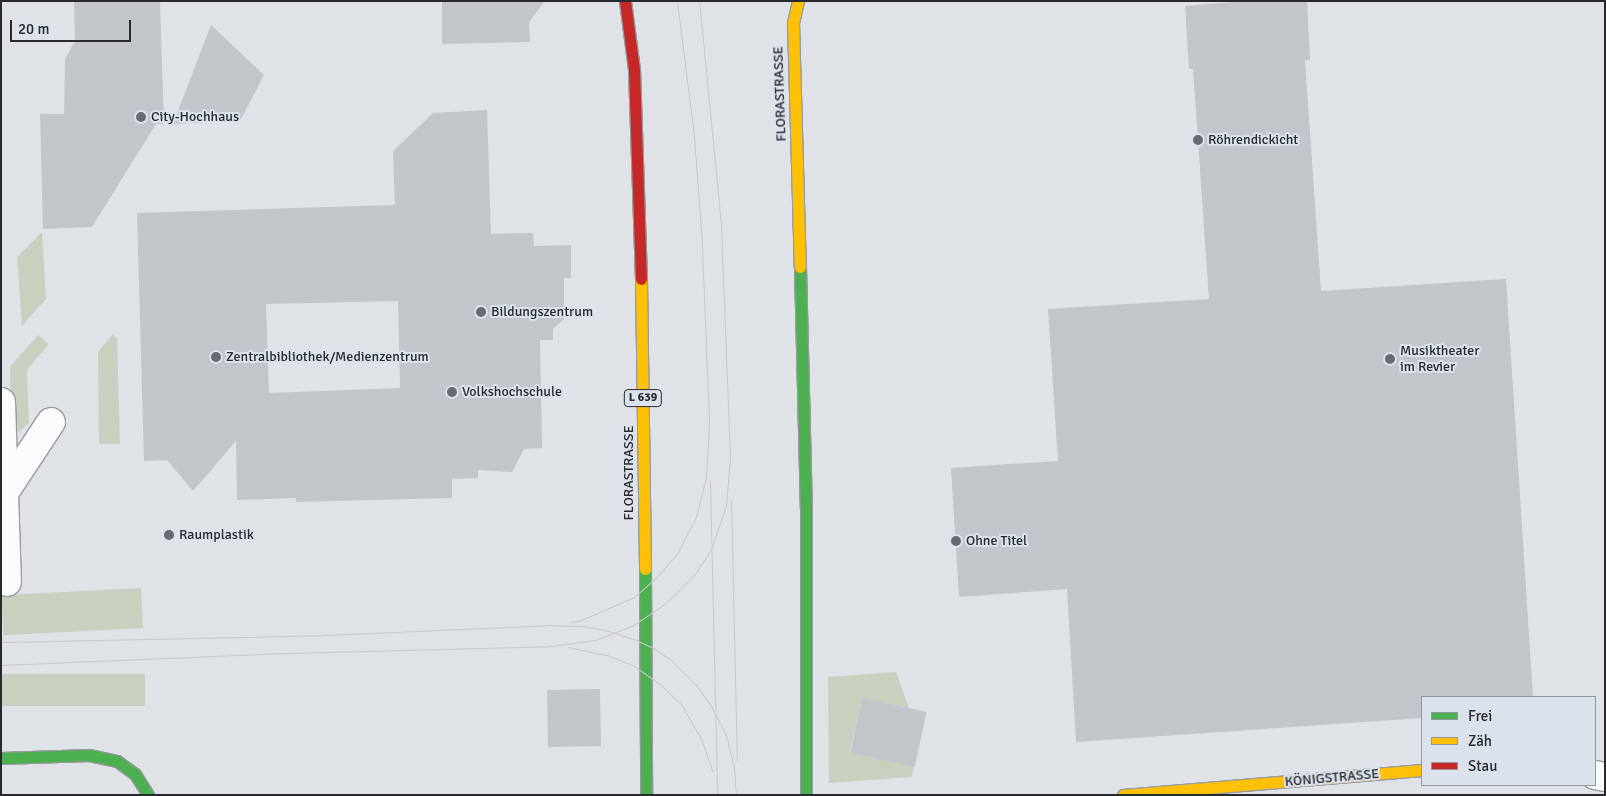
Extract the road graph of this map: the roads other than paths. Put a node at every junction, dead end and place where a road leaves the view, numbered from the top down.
1 (624, 1) edge
2 (785, 1) edge
3 (792, 1) edge
4 (798, 1) edge
5 (793, 22) junction
6 (1, 402) edge
7 (51, 422) dead end
8 (4, 494) junction
9 (7, 582) dead end
10 (1, 758) edge
11 (1421, 770) edge
12 (148, 795) edge
13 (646, 795) edge
14 (806, 795) edge
15 (1123, 795) edge

1 - 13 main road, FLORASTRASSE / L 639
2 - 5 main road
3 - 5 main road, FLORASTRASSE
4 - 5 main road, FLORASTRASSE
5 - 14 main road, FLORASTRASSE
6 - 8 street
7 - 8 street
8 - 9 street
10 - 12 main road
11 - 15 main road, KÖNIGSTRASSE

